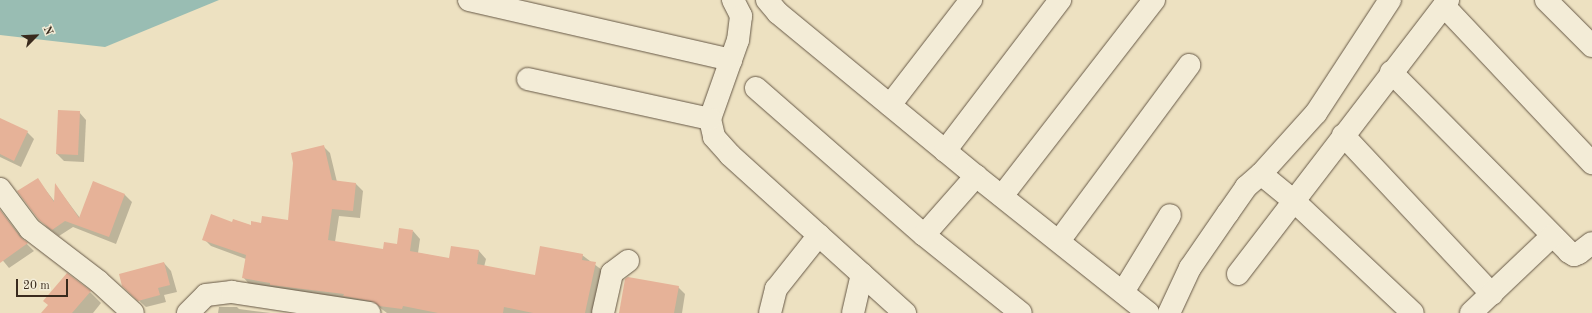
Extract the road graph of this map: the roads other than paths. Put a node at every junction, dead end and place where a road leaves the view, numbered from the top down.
1 (469, 0) edge
2 (733, 0) edge
3 (767, 0) edge
4 (971, 0) edge
5 (1060, 0) edge
6 (1154, 0) edge
7 (1390, 0) edge
8 (1546, 0) edge
9 (1446, 3) edge
10 (1592, 46) edge
11 (731, 60) junction
12 (1189, 65) dead end
13 (1391, 72) junction
14 (528, 79) dead end
15 (756, 88) dead end
16 (890, 105) junction
17 (710, 119) junction
18 (1343, 135) junction
19 (945, 151) junction
20 (1592, 164) edge
21 (1261, 174) junction
22 (976, 176) junction
23 (0, 189) edge
24 (1002, 196) junction
25 (1294, 201) junction
26 (1170, 215) dead end
27 (819, 235) junction
28 (924, 235) junction
29 (1552, 236) junction
30 (1059, 241) junction
31 (1586, 248) edge
32 (628, 261) dead end
33 (862, 274) junction
34 (1238, 274) dead end
35 (1123, 292) junction
36 (1492, 294) junction
37 (133, 313) edge
38 (188, 313) edge
39 (370, 313) edge
40 (603, 313) edge
41 (770, 313) edge
42 (853, 313) edge
43 (905, 313) edge
44 (1021, 313) edge
45 (1148, 313) edge
46 (1169, 313) edge
47 (1413, 313) edge
48 (1471, 313) edge

1 - 11 street
2 - 11 street
3 - 16 street
4 - 16 street
5 - 19 street
6 - 24 street
7 - 21 street
8 - 10 street
9 - 13 street
9 - 20 street
11 - 17 street
12 - 30 street
13 - 18 street
13 - 29 street
14 - 17 street
15 - 28 street
16 - 19 street
17 - 27 street
18 - 25 street
18 - 36 street
19 - 22 street
21 - 25 street
21 - 46 street
22 - 24 street
22 - 28 street
23 - 37 street
24 - 30 street
25 - 34 street
25 - 47 street
26 - 35 street
27 - 33 street
27 - 41 street
28 - 44 street
29 - 31 street
29 - 36 street
30 - 35 street
32 - 40 street
33 - 42 street
33 - 43 street
35 - 45 street
36 - 48 street
38 - 39 street

